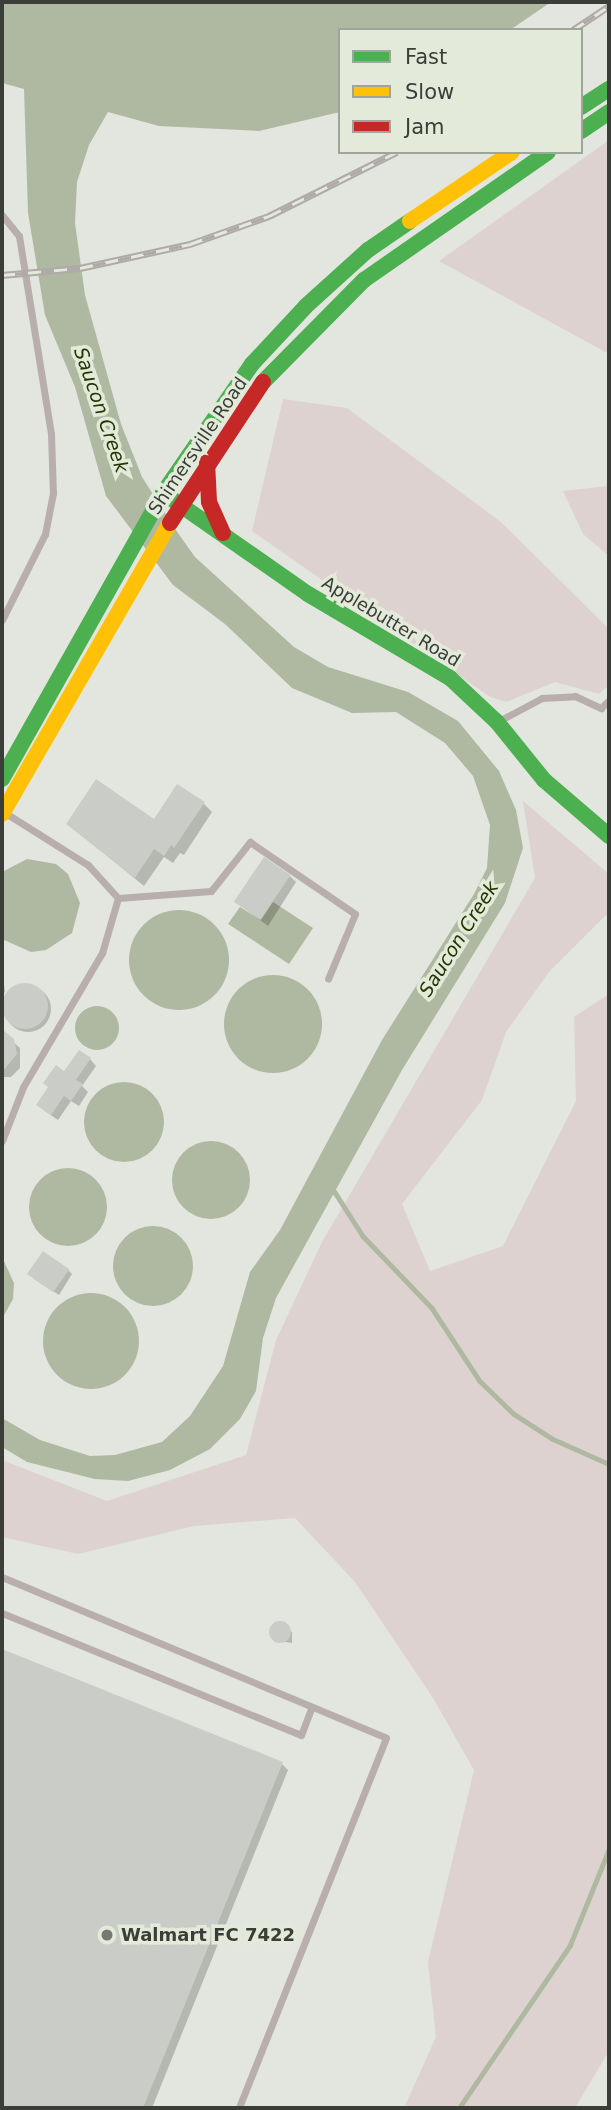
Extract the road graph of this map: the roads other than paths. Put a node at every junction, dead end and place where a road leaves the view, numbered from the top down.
1 (609, 89) edge
2 (583, 106) edge
3 (609, 112) edge
4 (583, 130) edge
5 (509, 154) edge
6 (545, 154) edge
7 (2, 215) edge
8 (208, 461) junction
9 (163, 494) junction
10 (183, 498) junction
11 (228, 539) junction
12 (2, 620) edge
13 (609, 700) edge
14 (497, 722) junction
15 (2, 779) edge
16 (2, 812) edge
17 (609, 835) edge
18 (118, 898) junction
19 (328, 979) dead end
20 (2, 1140) edge
21 (2, 1577) edge
22 (2, 1614) edge
23 (313, 1707) junction
24 (239, 2108) edge

1 - 2 street
3 - 4 street
5 - 9 street, Shimersville Road
6 - 8 street, Shimersville Road
7 - 12 lane
8 - 10 street, Shimersville Road
8 - 11 street
9 - 10 street, Applebutter Road
9 - 15 street, Shimersville Road
10 - 11 street, Applebutter Road
10 - 16 street, Shimersville Road
11 - 14 street, Applebutter Road
13 - 14 lane
14 - 17 street, Applebutter Road
16 - 18 lane
18 - 19 lane
18 - 20 lane
21 - 23 lane
22 - 23 lane
23 - 24 lane

